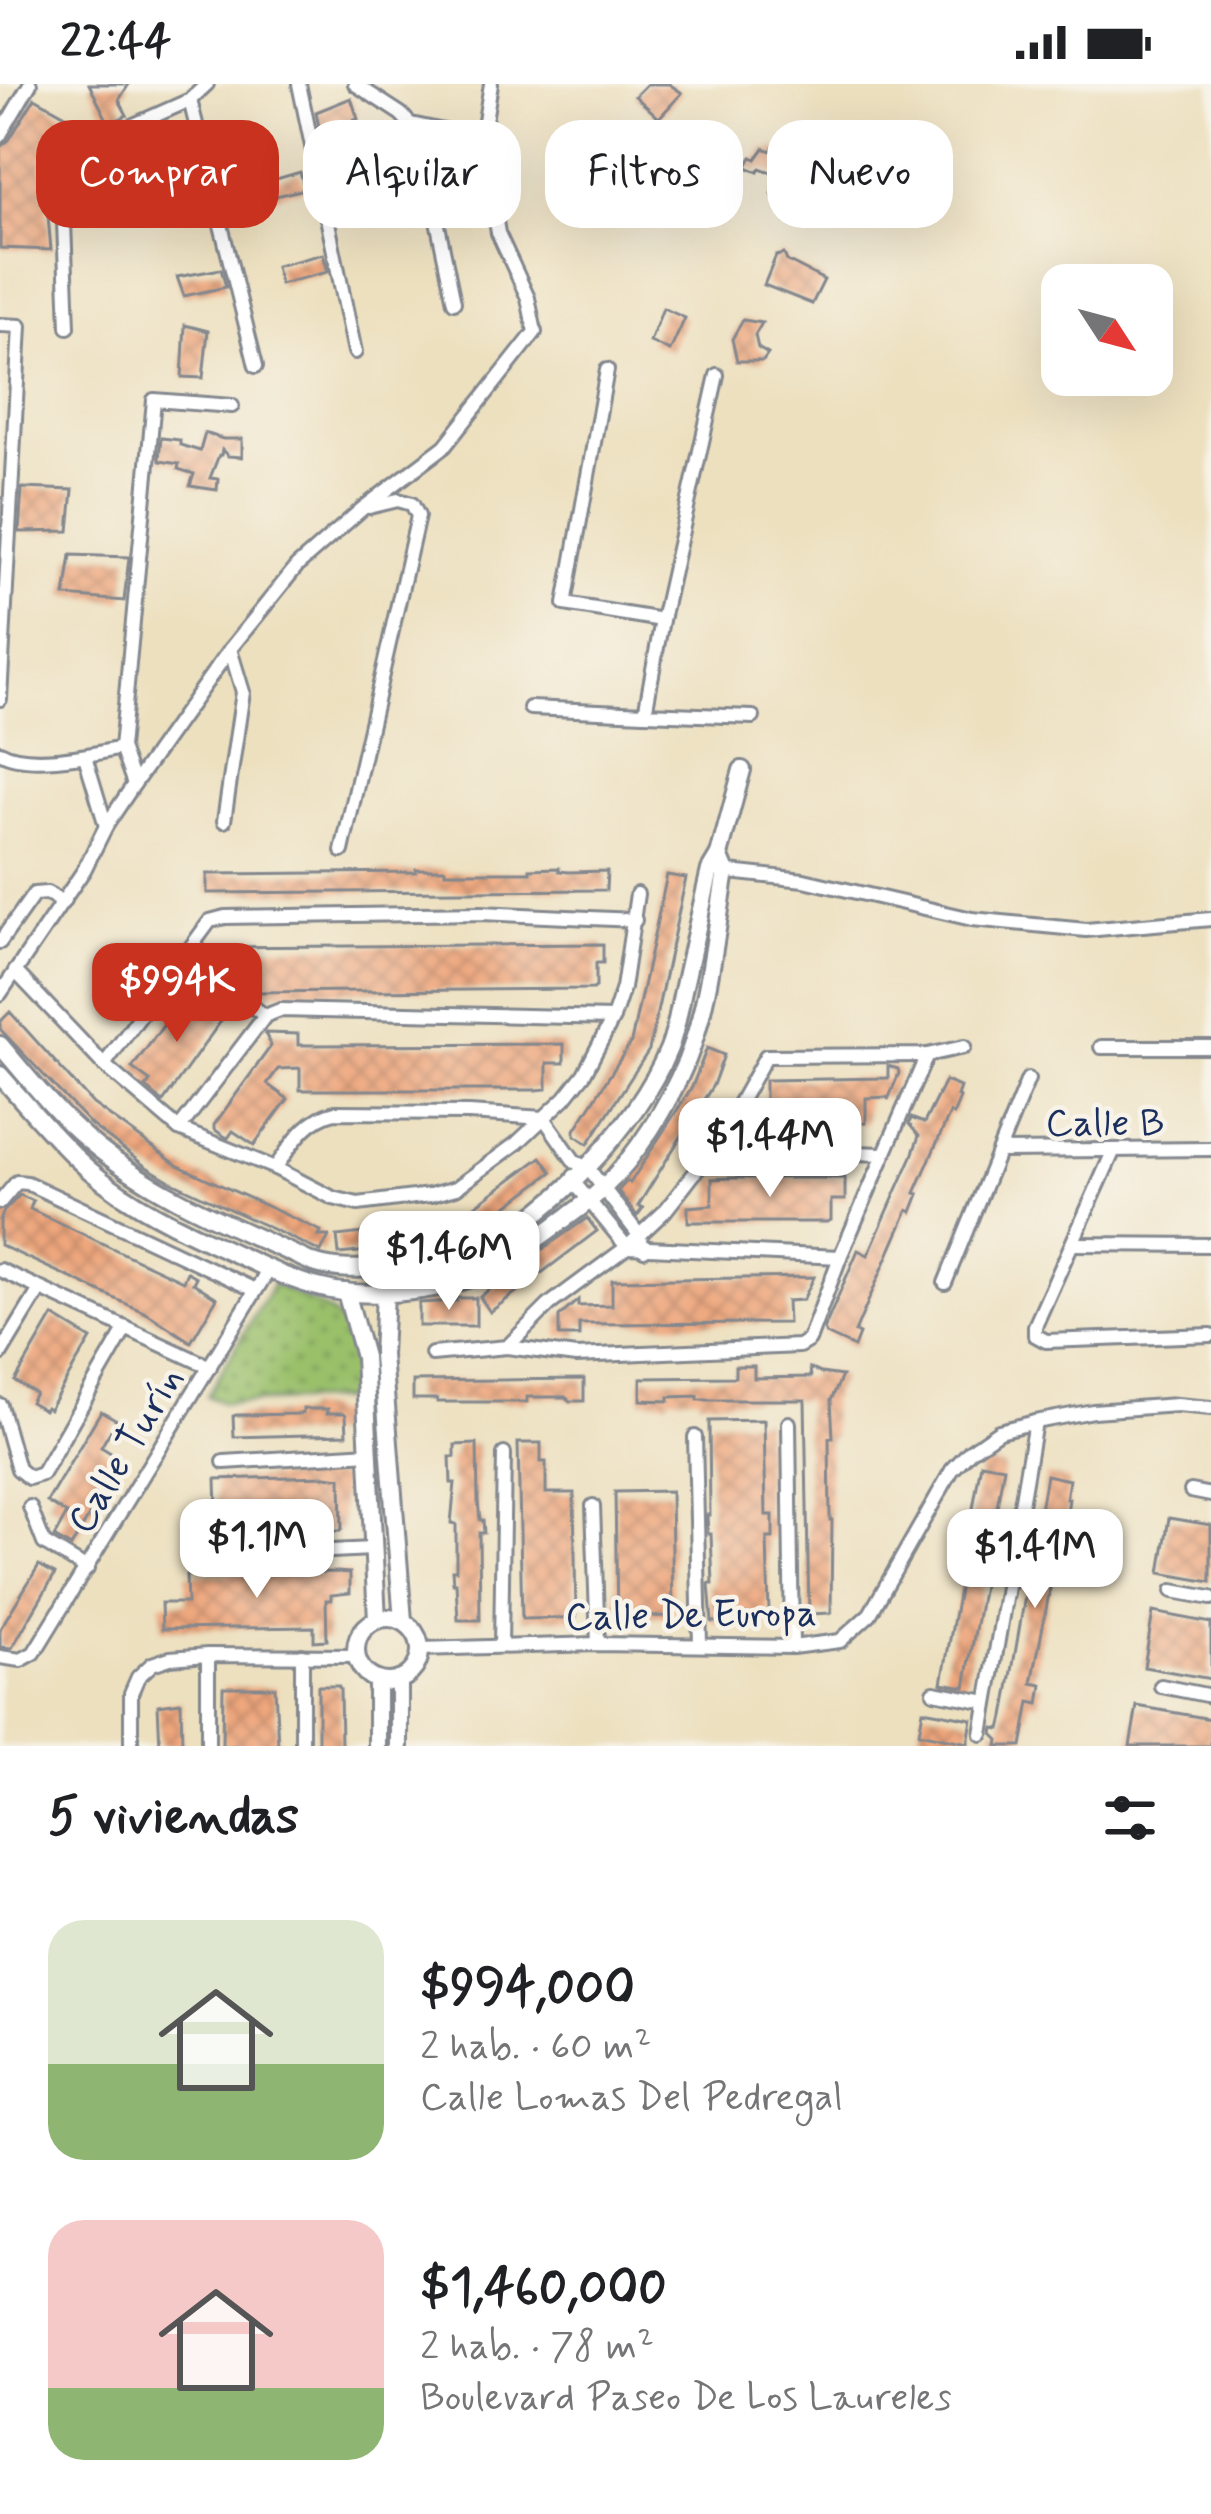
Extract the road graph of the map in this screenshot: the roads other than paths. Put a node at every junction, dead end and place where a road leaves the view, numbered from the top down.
1 (30, 84) edge
2 (207, 84) edge
3 (299, 84) edge
4 (355, 84) edge
5 (491, 84) edge
6 (190, 100) junction
7 (406, 120) edge
8 (485, 120) edge
9 (0, 136) edge
10 (439, 228) edge
11 (497, 228) edge
12 (454, 302) dead end
13 (0, 325) edge
14 (68, 327) dead end
15 (355, 352) dead end
16 (256, 366) dead end
17 (607, 370) dead end
18 (717, 375) dead end
19 (232, 406) dead end
20 (8, 432) edge
21 (362, 509) junction
22 (5, 537) edge
23 (662, 620) junction
24 (230, 649) junction
25 (0, 700) edge
26 (530, 708) dead end
27 (644, 713) junction
28 (753, 717) dead end
29 (121, 748) junction
30 (0, 752) edge
31 (85, 756) junction
32 (742, 770) dead end
33 (134, 784) junction
34 (224, 820) dead end
35 (106, 826) junction
36 (343, 851) dead end
37 (718, 866) junction
38 (638, 894) dead end
39 (62, 902) junction
40 (1211, 919) edge
41 (635, 920) junction
42 (0, 942) edge
43 (184, 955) junction
44 (15, 971) junction
45 (0, 994) edge
46 (266, 1016) junction
47 (613, 1018) junction
48 (0, 1046) edge
49 (964, 1047) dead end
50 (1101, 1047) dead end
51 (1211, 1047) edge
52 (927, 1055) junction
53 (104, 1065) junction
54 (0, 1075) edge
55 (1028, 1078) dead end
56 (544, 1118) junction
57 (179, 1129) junction
58 (714, 1148) junction
59 (1211, 1150) edge
60 (999, 1151) junction
61 (1113, 1152) junction
62 (884, 1154) junction
63 (275, 1168) junction
64 (578, 1170) junction
65 (603, 1188) junction
66 (588, 1201) junction
67 (0, 1202) edge
68 (639, 1235) junction
69 (1074, 1244) junction
70 (1211, 1245) edge
71 (627, 1247) junction
72 (644, 1250) junction
73 (841, 1257) junction
74 (269, 1269) junction
75 (0, 1270) edge
76 (945, 1283) dead end
77 (40, 1288) junction
78 (255, 1290) junction
79 (346, 1292) junction
80 (385, 1293) junction
81 (126, 1328) junction
82 (1211, 1335) edge
83 (507, 1347) junction
84 (432, 1354) dead end
85 (0, 1355) edge
86 (210, 1367) junction
87 (0, 1405) edge
88 (1211, 1408) edge
89 (1035, 1422) junction
90 (789, 1423) dead end
91 (695, 1437) dead end
92 (370, 1453) junction
93 (504, 1454) dead end
94 (224, 1462) dead end
95 (1191, 1491) dead end
96 (1211, 1495) edge
97 (593, 1506) dead end
98 (30, 1507) dead end
99 (372, 1549) junction
100 (188, 1558) dead end
101 (87, 1569) junction
102 (1174, 1591) dead end
103 (1211, 1598) edge
104 (377, 1620) junction
105 (403, 1621) junction
106 (598, 1644) junction
107 (700, 1645) junction
108 (501, 1646) junction
109 (792, 1647) junction
110 (420, 1649) junction
111 (208, 1655) junction
112 (302, 1655) junction
113 (357, 1656) junction
114 (0, 1657) edge
115 (377, 1680) junction
116 (399, 1680) junction
117 (1161, 1686) dead end
118 (934, 1692) dead end
119 (1211, 1696) edge
120 (987, 1702) junction
121 (982, 1734) dead end
122 (131, 1746) edge
123 (208, 1746) edge
124 (302, 1746) edge
125 (377, 1746) edge
126 (399, 1746) edge

1 - 9 street
2 - 6 street
3 - 15 street
4 - 7 street
5 - 8 street
6 - 14 street
6 - 16 street
10 - 12 street
11 - 21 street
13 - 20 street
17 - 23 street
18 - 23 street
19 - 29 street
20 - 22 street
21 - 24 street
21 - 36 street
22 - 25 street
23 - 27 street
24 - 33 street
24 - 34 street
26 - 27 street
27 - 28 street
29 - 31 street
29 - 33 street
30 - 31 street
31 - 35 street
32 - 37 street
33 - 35 street
35 - 39 street
37 - 40 street
37 - 64 street
37 - 65 street
38 - 41 street
39 - 42 street
39 - 44 street
41 - 43 street
41 - 47 street
43 - 46 street
43 - 53 street
44 - 45 street
44 - 53 street
46 - 47 street
46 - 57 street
47 - 56 street
48 - 64 street
49 - 52 street
50 - 51 street
52 - 58 street
52 - 62 street
53 - 57 street
54 - 74 street
55 - 60 street
56 - 63 street
56 - 63 street
56 - 64 street
57 - 63 street
58 - 62 street
58 - 68 street
59 - 61 street, Calle B
60 - 61 street, Calle B
60 - 76 street
61 - 69 street
62 - 73 street
64 - 65 street
64 - 66 street
65 - 66 street
65 - 68 street
66 - 71 street
66 - 80 street
67 - 78 street
68 - 71 street
68 - 72 street
69 - 70 street
69 - 82 street
71 - 72 street
71 - 83 street
72 - 73 street
73 - 83 street
74 - 78 street, Calle Turín
74 - 79 street
75 - 77 street
77 - 81 street
77 - 85 street
78 - 86 street, Calle Turín
79 - 80 street
79 - 92 street
80 - 105 street
81 - 86 street
81 - 87 street
83 - 84 street
86 - 101 street, Calle Turín
88 - 89 street, Calle De Europa
89 - 109 street, Calle De Europa
89 - 120 street
90 - 109 street
91 - 107 street
92 - 94 street
92 - 99 street
93 - 108 street
95 - 96 street
97 - 106 street
98 - 101 street
99 - 100 street
99 - 104 street
101 - 114 street, Calle Turín
102 - 103 street
104 - 105 street
104 - 113 street
105 - 110 street
106 - 107 street, Calle De Europa
106 - 108 street, Calle De Europa
107 - 109 street, Calle De Europa
108 - 110 street, Calle De Europa
110 - 116 street
111 - 112 street
111 - 122 street
111 - 123 street
112 - 113 street
112 - 124 street
113 - 115 street
115 - 116 street
115 - 125 street
116 - 126 street
117 - 119 street
118 - 120 street
120 - 121 street

